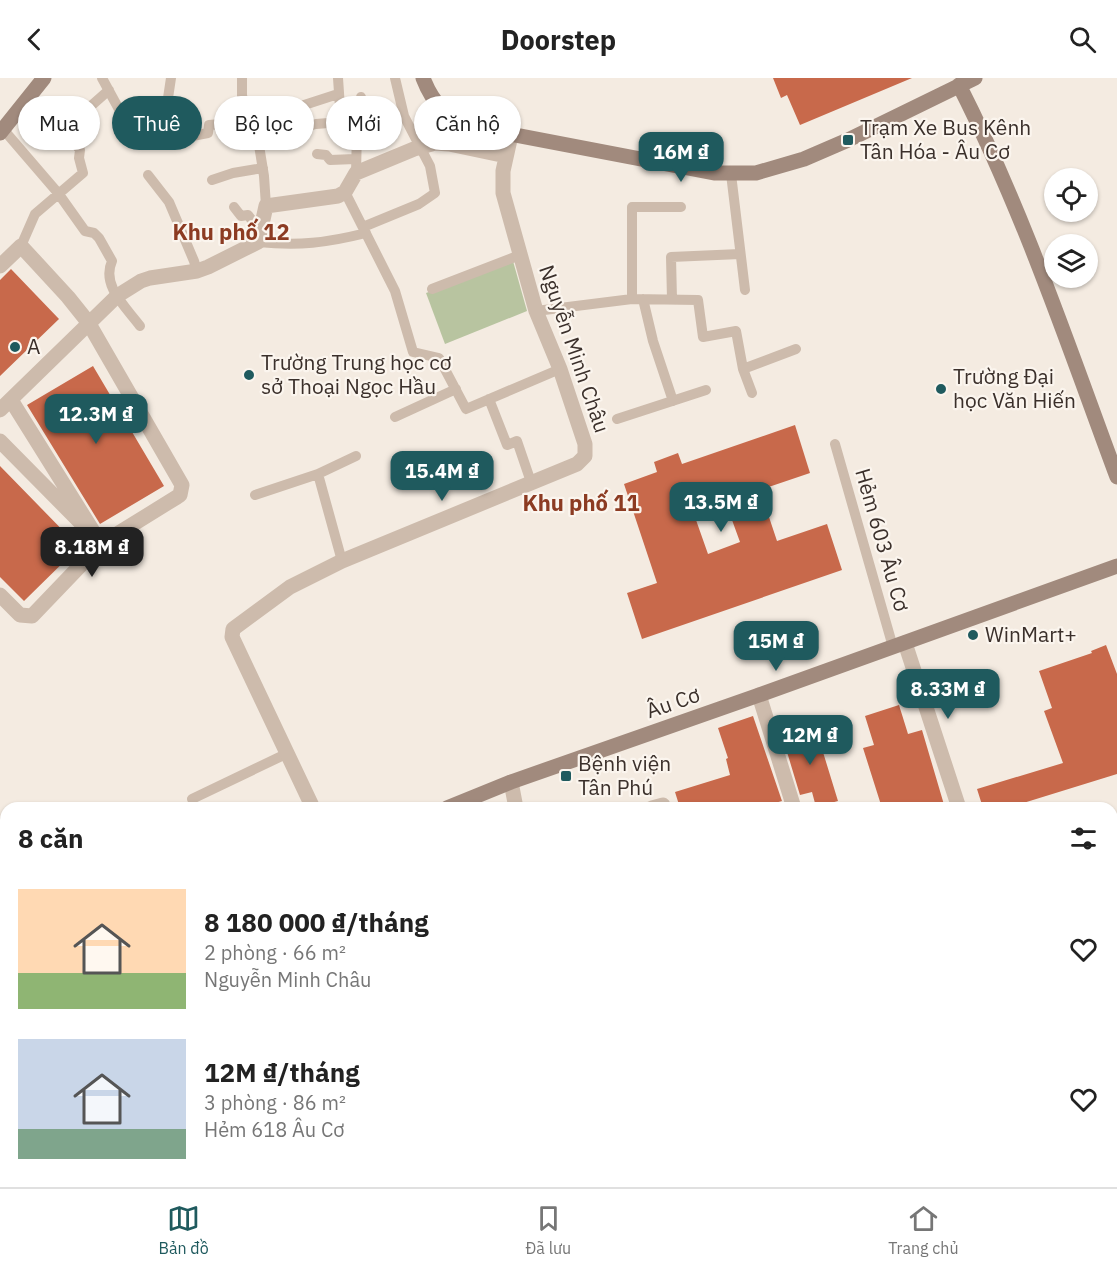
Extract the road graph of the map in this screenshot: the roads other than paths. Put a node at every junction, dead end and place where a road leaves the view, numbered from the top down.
1 (44, 78) edge
2 (102, 78) edge
3 (171, 78) edge
4 (242, 78) edge
5 (338, 78) edge
6 (395, 78) edge
7 (423, 78) edge
8 (975, 78) edge
9 (959, 85) junction
10 (109, 90) junction
11 (338, 94) joint
12 (112, 96) edge
13 (242, 96) edge
14 (431, 96) edge
15 (100, 98) edge
16 (314, 102) edge
17 (214, 125) edge
18 (2, 130) edge
19 (414, 134) edge
20 (521, 137) edge
21 (414, 148) edge
22 (80, 150) edge
23 (260, 150) edge
24 (356, 150) edge
25 (423, 150) edge
26 (476, 150) edge
27 (507, 150) edge
28 (317, 154) dead end
29 (506, 156) junction
30 (355, 166) junction
31 (263, 168) junction
32 (731, 174) junction
33 (148, 175) dead end
34 (212, 180) dead end
35 (345, 192) junction
36 (58, 193) junction
37 (266, 206) junction
38 (234, 207) dead end
39 (681, 207) dead end
40 (364, 230) junction
41 (259, 237) junction
42 (21, 246) junction
43 (740, 254) junction
44 (520, 255) junction
45 (0, 266) edge
46 (196, 271) junction
47 (432, 289) dead end
48 (745, 290) dead end
49 (117, 296) junction
50 (632, 299) junction
51 (644, 299) junction
52 (672, 299) junction
53 (536, 311) junction
54 (88, 322) junction
55 (140, 326) dead end
56 (796, 349) dead end
57 (560, 369) junction
58 (743, 369) junction
59 (456, 389) junction
60 (706, 390) dead end
61 (752, 393) dead end
62 (489, 399) junction
63 (673, 401) junction
64 (5, 405) edge
65 (395, 417) dead end
66 (617, 419) dead end
67 (0, 441) edge
68 (835, 444) dead end
69 (356, 456) dead end
70 (318, 474) junction
71 (1117, 477) edge
72 (531, 482) junction
73 (255, 495) dead end
74 (101, 544) junction
75 (342, 561) junction
76 (1117, 566) edge
77 (0, 595) edge
78 (899, 645) junction
79 (759, 695) junction
80 (288, 753) junction
81 (511, 782) junction
82 (192, 800) dead end
83 (310, 802) edge
84 (463, 802) edge
85 (515, 802) edge
86 (792, 802) edge
87 (957, 802) edge

1 - 18 street
2 - 10 lane
3 - 17 lane
4 - 13 lane
5 - 11 lane
6 - 19 lane
7 - 14 street
8 - 9 street
9 - 32 street
9 - 71 street
10 - 12 lane
10 - 15 lane
11 - 16 lane
18 - 36 lane
20 - 32 street
21 - 30 street
22 - 36 lane
23 - 31 lane
24 - 30 lane
25 - 40 lane
26 - 29 street
27 - 29 street, Nguyễn Minh Châu
28 - 30 lane
29 - 44 street, Nguyễn Minh Châu
30 - 35 street
31 - 34 lane
31 - 37 lane
32 - 43 lane
33 - 46 lane
35 - 37 street
35 - 40 lane
36 - 42 lane
36 - 49 lane
37 - 41 street
38 - 41 lane
39 - 50 lane
40 - 41 lane
40 - 59 lane
41 - 46 street
42 - 45 street
42 - 54 street
43 - 48 lane
43 - 52 lane
44 - 47 lane
44 - 53 street, Nguyễn Minh Châu
46 - 49 street
49 - 54 street
49 - 55 lane
50 - 51 lane
50 - 53 lane
51 - 52 lane
51 - 63 lane
52 - 58 lane
53 - 57 street, Nguyễn Minh Châu
54 - 64 street
54 - 74 street
56 - 58 lane
57 - 62 lane
57 - 72 street, Nguyễn Minh Châu
58 - 61 lane
59 - 62 lane
59 - 65 lane
60 - 63 lane
62 - 72 lane
63 - 66 lane
64 - 74 street
67 - 74 street
68 - 78 lane, Hẻm 603 Âu Cơ
69 - 70 lane
70 - 73 lane
70 - 75 lane
72 - 75 street, Nguyễn Minh Châu
74 - 77 street
75 - 80 street, Nguyễn Minh Châu
76 - 78 street, Âu Cơ
78 - 79 street, Âu Cơ
78 - 87 street
79 - 81 street, Âu Cơ
79 - 86 street
80 - 82 lane
80 - 83 street, Nguyễn Minh Châu
81 - 84 street, Âu Cơ
81 - 85 street

